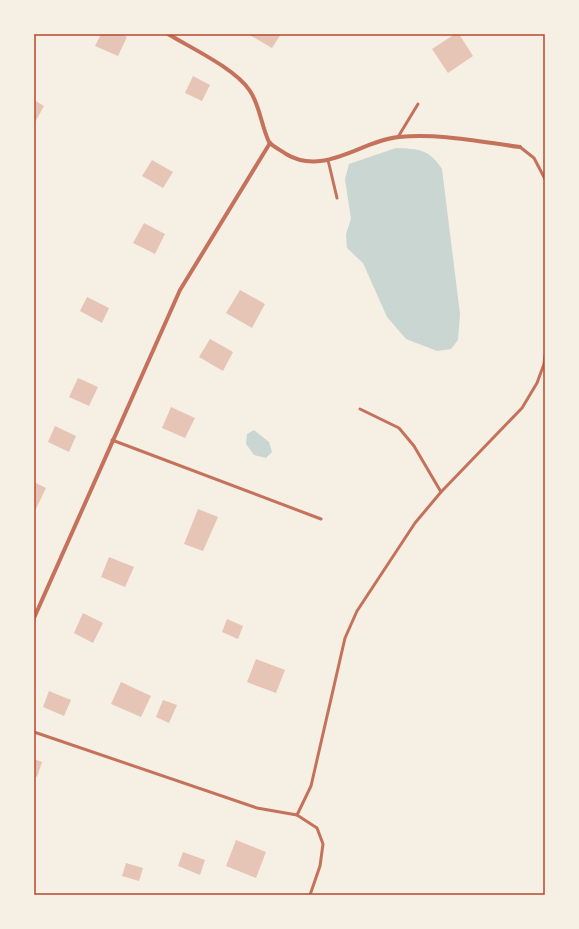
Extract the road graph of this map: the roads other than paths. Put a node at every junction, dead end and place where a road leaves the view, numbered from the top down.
1 (168, 34) edge
2 (418, 104) dead end
3 (398, 137) junction
4 (270, 143) junction
5 (520, 147) joint
6 (328, 160) junction
7 (545, 180) edge
8 (337, 198) dead end
9 (545, 355) edge
10 (360, 410) dead end
11 (112, 440) junction
12 (441, 492) junction
13 (321, 519) dead end
14 (34, 618) edge
15 (34, 732) edge
16 (297, 815) junction
17 (310, 895) edge

1 - 4 street
2 - 3 lane
3 - 5 street
3 - 6 street
4 - 6 street
4 - 11 street
5 - 7 lane
6 - 8 lane
9 - 12 lane
10 - 12 lane
11 - 13 lane
11 - 14 street
12 - 16 lane
15 - 16 lane
16 - 17 lane

